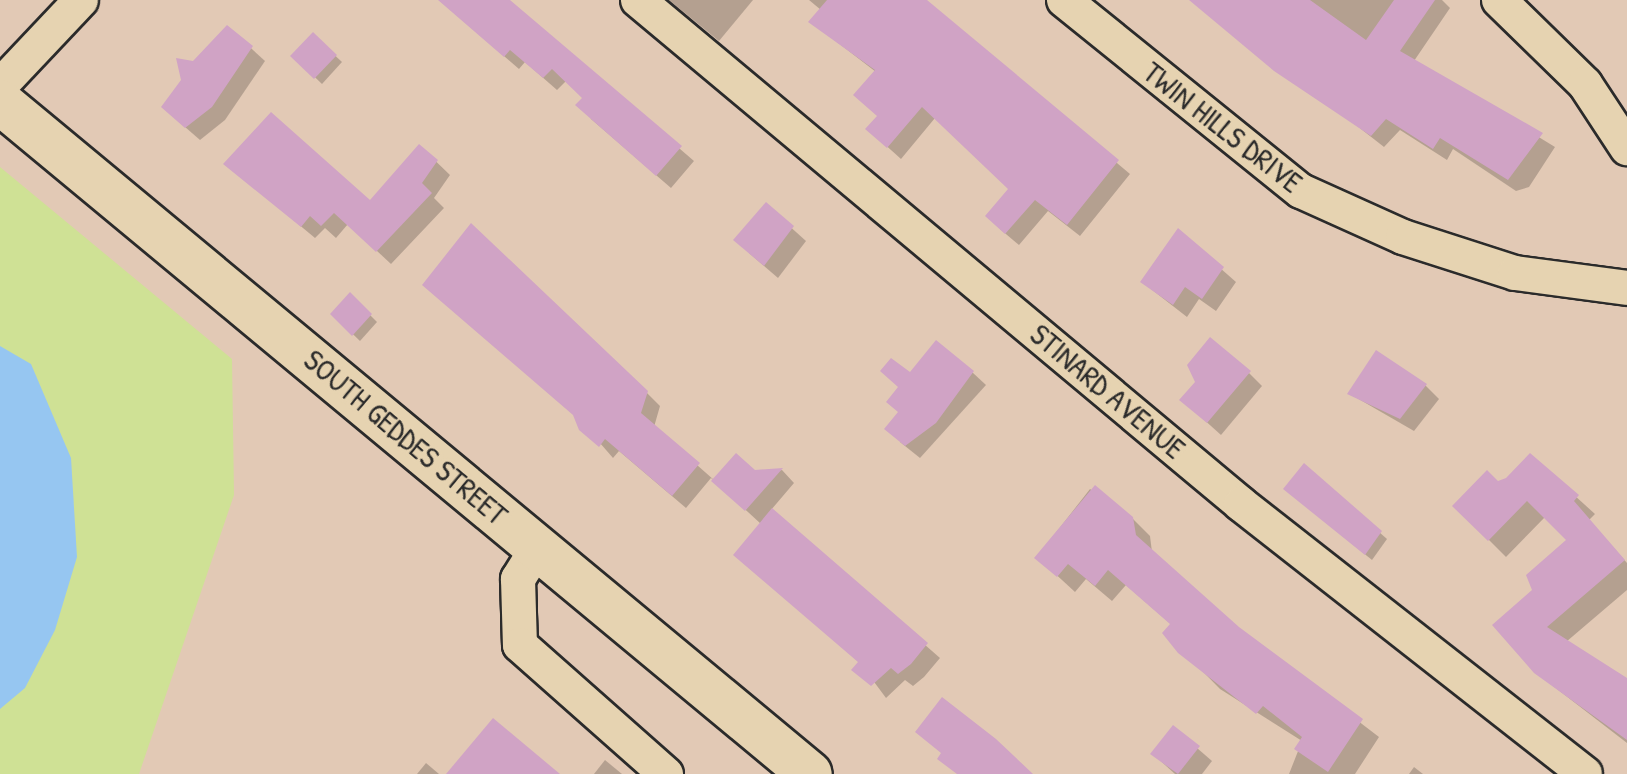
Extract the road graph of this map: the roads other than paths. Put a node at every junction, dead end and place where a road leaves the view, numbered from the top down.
1 (81, 0) edge
2 (638, 0) edge
3 (1064, 0) edge
4 (1499, 0) edge
5 (0, 86) edge
6 (0, 102) edge
7 (1627, 148) edge
8 (1627, 288) edge
9 (538, 547) junction
10 (802, 771) edge
11 (666, 774) edge
12 (1585, 774) edge

1 - 5 street
2 - 12 street, STINARD AVENUE
3 - 8 street, TWIN HILLS DRIVE
4 - 7 street
6 - 9 main road, SOUTH GEDDES STREET
9 - 10 main road, SOUTH GEDDES STREET
9 - 11 street

